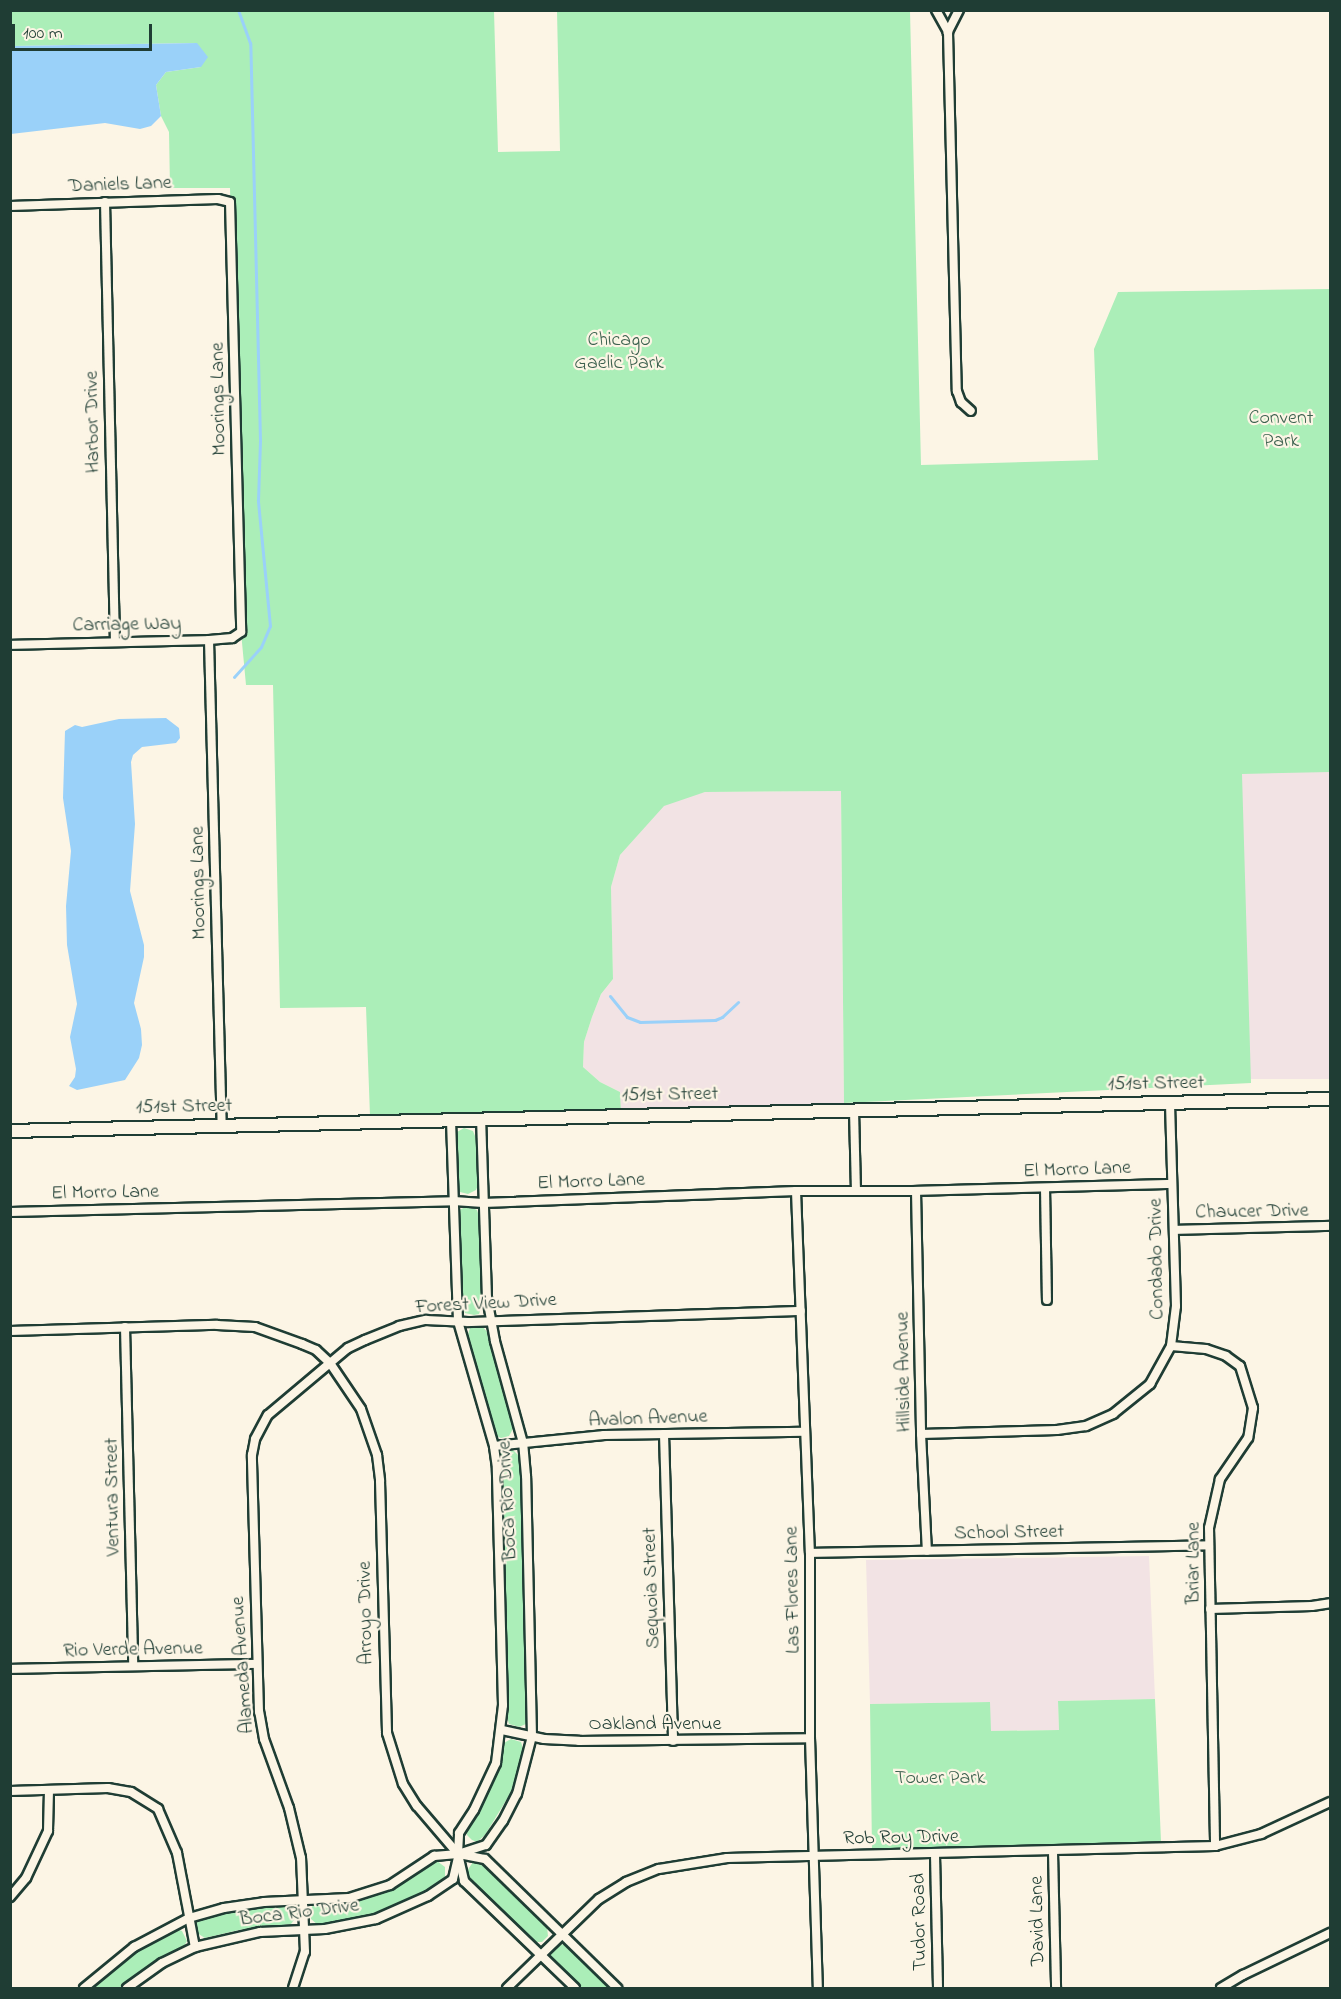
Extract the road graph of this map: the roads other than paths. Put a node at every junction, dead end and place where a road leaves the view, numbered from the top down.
1 (936, 10) edge
2 (959, 10) edge
3 (948, 32) junction
4 (105, 202) junction
5 (230, 202) joint
6 (10, 206) edge
7 (971, 411) dead end
8 (241, 632) joint
9 (209, 640) junction
10 (115, 642) junction
11 (10, 645) edge
12 (1330, 1099) edge
13 (1170, 1103) junction
14 (854, 1110) junction
15 (481, 1119) junction
16 (451, 1120) junction
17 (222, 1126) junction
18 (10, 1131) edge
19 (1172, 1184) junction
20 (1045, 1188) junction
21 (856, 1190) junction
22 (796, 1191) junction
23 (916, 1191) junction
24 (454, 1200) junction
25 (483, 1203) junction
26 (10, 1212) edge
27 (1330, 1226) edge
28 (1175, 1230) junction
29 (1047, 1300) dead end
30 (801, 1311) junction
31 (491, 1320) junction
32 (458, 1321) junction
33 (125, 1327) junction
34 (10, 1330) edge
35 (1171, 1346) junction
36 (330, 1363) junction
37 (804, 1432) junction
38 (664, 1434) junction
39 (921, 1434) junction
40 (523, 1443) junction
41 (494, 1446) junction
42 (1209, 1545) junction
43 (927, 1551) junction
44 (810, 1553) junction
45 (1330, 1603) edge
46 (1210, 1609) junction
47 (257, 1664) junction
48 (133, 1666) junction
49 (10, 1670) edge
50 (502, 1730) junction
51 (532, 1736) junction
52 (810, 1738) junction
53 (673, 1741) junction
54 (49, 1790) junction
55 (10, 1791) edge
56 (1330, 1802) edge
57 (1215, 1846) junction
58 (1053, 1852) junction
59 (458, 1854) junction
60 (935, 1855) junction
61 (814, 1856) junction
62 (10, 1897) edge
63 (304, 1900) junction
64 (189, 1918) junction
65 (305, 1930) junction
66 (1330, 1933) edge
67 (562, 1934) junction
68 (195, 1947) junction
69 (540, 1955) junction
70 (84, 1989) edge
71 (127, 1989) edge
72 (293, 1989) edge
73 (507, 1989) edge
74 (574, 1989) edge
75 (617, 1989) edge
76 (818, 1989) edge
77 (938, 1989) edge
78 (1056, 1989) edge
79 (1221, 1989) edge

1 - 3 street
2 - 3 street
3 - 7 street
4 - 5 street, Daniels Lane
4 - 6 street, Daniels Lane
4 - 10 street, Harbor Drive
5 - 8 street, Moorings Lane
8 - 9 street, Carriage Way
9 - 10 street, Carriage Way
9 - 17 street, Moorings Lane
10 - 11 street, Carriage Way
12 - 13 street, 151st Street
13 - 14 street, 151st Street
13 - 19 street, Condado Drive
14 - 15 street, 151st Street
14 - 21 street
15 - 16 street, 151st Street
15 - 25 street, Boca Rio Drive
16 - 17 street, 151st Street
16 - 24 street, Boca Rio Drive
17 - 18 street, 151st Street
19 - 20 street, El Morro Lane
19 - 28 street, Condado Drive
20 - 23 street, El Morro Lane
20 - 29 street
21 - 22 street, El Morro Lane
21 - 23 street, El Morro Lane
22 - 25 street, El Morro Lane
22 - 30 street, Las Flores Lane
23 - 39 street, Hillside Avenue
24 - 25 street, El Morro Lane
24 - 26 street, El Morro Lane
24 - 32 street, Boca Rio Drive
25 - 31 street, Boca Rio Drive
27 - 28 street, Chaucer Drive
28 - 35 street, Condado Drive
30 - 31 street, Forest View Drive
30 - 37 street, Las Flores Lane
31 - 32 street, Forest View Drive
31 - 40 street, Boca Rio Drive
32 - 36 street, Forest View Drive
32 - 41 street, Boca Rio Drive
33 - 34 street
33 - 36 street
33 - 48 street, Ventura Street
35 - 39 street, Condado Drive
35 - 42 street, Briar Lane
36 - 47 street, Alameda Avenue
36 - 59 street, Arroyo Drive
37 - 38 street, Avalon Avenue
37 - 44 street, Las Flores Lane
38 - 40 street, Avalon Avenue
38 - 53 street, Sequoia Street
39 - 43 street, Hillside Avenue
40 - 41 street, Avalon Avenue
40 - 51 street, Boca Rio Drive
41 - 50 street, Boca Rio Drive
42 - 43 street, School Street
42 - 46 street, Briar Lane
43 - 44 street, School Street
44 - 52 street, Las Flores Lane
45 - 46 street
46 - 57 street, Briar Lane
47 - 48 street, Rio Verde Avenue
47 - 63 street, Alameda Avenue
48 - 49 street, Rio Verde Avenue
50 - 51 street, Oakland Avenue
50 - 59 street, Boca Rio Drive
51 - 53 street, Oakland Avenue
51 - 59 street, Boca Rio Drive
52 - 53 street, Oakland Avenue
52 - 61 street, Las Flores Lane
54 - 55 street
54 - 62 street
54 - 64 street
56 - 57 street, Rob Roy Drive
57 - 58 street, Rob Roy Drive
58 - 60 street, Rob Roy Drive
58 - 78 street, David Lane
59 - 63 street, Boca Rio Drive
59 - 65 street, Boca Rio Drive
59 - 67 street
59 - 69 street, Arroyo Drive
60 - 61 street, Rob Roy Drive
60 - 77 street, Tudor Road
61 - 67 street, Rob Roy Drive
61 - 76 street, Las Flores Lane
63 - 64 street, Boca Rio Drive
63 - 65 street, Alameda Avenue
64 - 68 street
64 - 70 street, Boca Rio Drive
65 - 68 street, Boca Rio Drive
65 - 72 street, Alameda Avenue
66 - 79 street
67 - 69 street, Rob Roy Drive
67 - 75 street
68 - 71 street, Boca Rio Drive
69 - 73 street, Rob Roy Drive
69 - 74 street, Arroyo Drive

